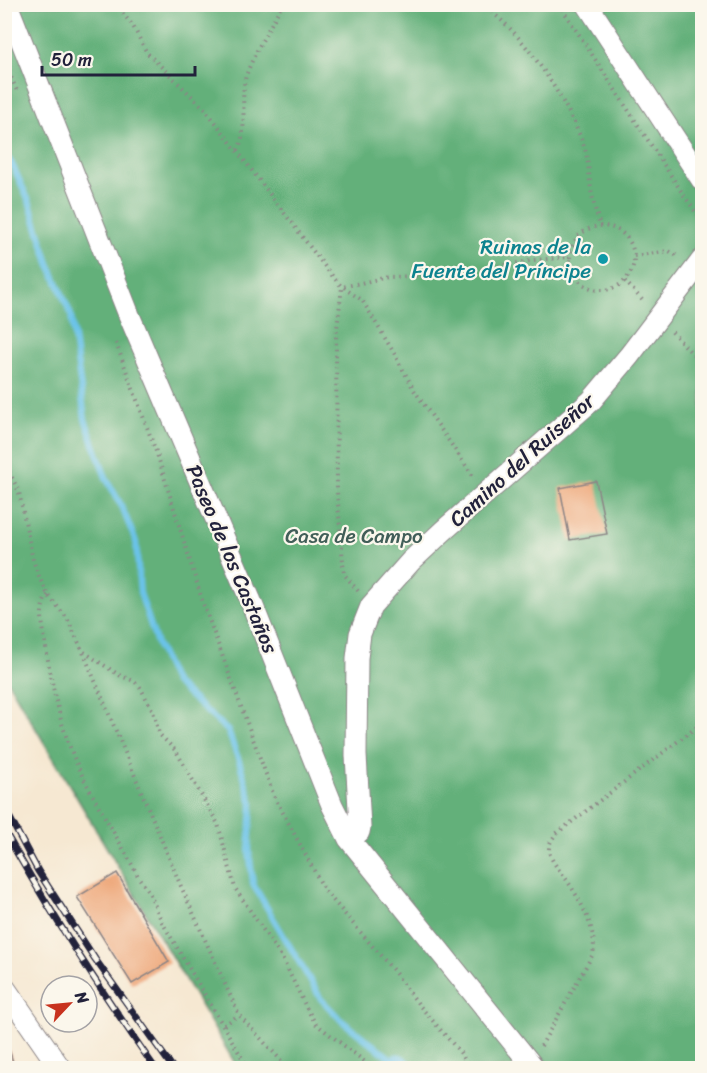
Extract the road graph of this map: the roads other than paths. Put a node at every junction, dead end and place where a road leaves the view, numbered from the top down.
1 (7, 4) edge
2 (587, 4) edge
3 (702, 180) edge
4 (698, 265) edge
5 (349, 839) junction
6 (4, 987) edge
7 (60, 1068) edge
8 (534, 1068) edge

1 - 5 street, Paseo de los Castaños
2 - 3 street
4 - 5 street, Camino del Ruiseñor
5 - 8 street, Paseo de los Castaños
6 - 7 street

